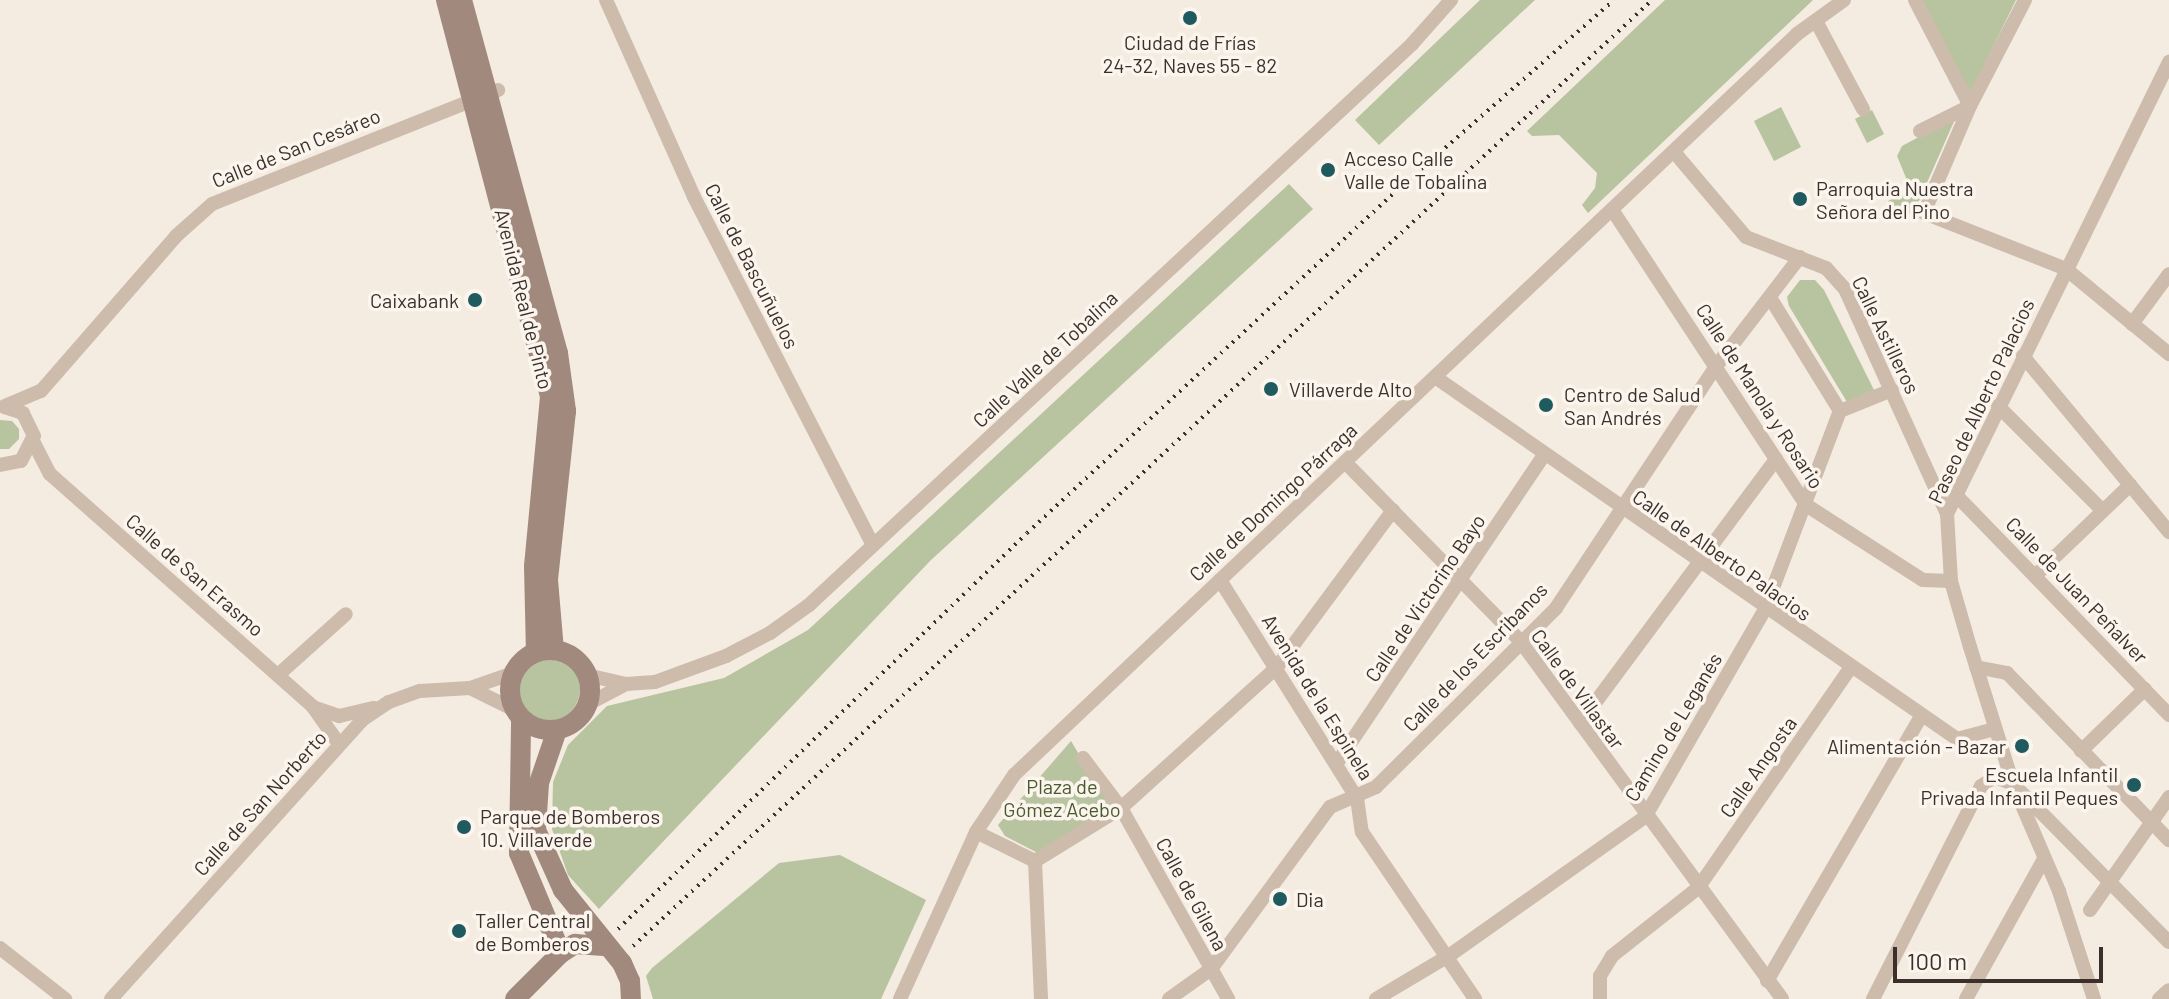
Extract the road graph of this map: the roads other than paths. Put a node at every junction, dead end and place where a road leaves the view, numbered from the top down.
1 (446, 0) edge
2 (462, 0) edge
3 (606, 0) edge
4 (1451, 0) edge
5 (1836, 0) edge
6 (1844, 0) edge
7 (1915, 0) edge
8 (2025, 0) edge
9 (1816, 21) junction
10 (2169, 62) edge
11 (486, 94) junction
12 (1970, 106) junction
13 (1863, 109) dead end
14 (1920, 131) dead end
15 (1675, 153) junction
16 (1613, 211) junction
17 (1800, 257) junction
18 (2066, 269) junction
19 (2169, 274) edge
20 (1771, 299) junction
21 (2132, 324) junction
22 (2169, 354) edge
23 (2023, 356) junction
24 (1717, 365) junction
25 (1435, 377) junction
26 (1892, 390) junction
27 (41, 391) junction
28 (1998, 406) junction
29 (2, 407) edge
30 (1840, 411) junction
31 (33, 434) junction
32 (1545, 454) junction
33 (1776, 459) junction
34 (1345, 462) junction
35 (17, 463) junction
36 (0, 465) edge
37 (50, 474) junction
38 (2130, 485) junction
39 (1955, 494) junction
40 (1806, 505) junction
41 (1620, 508) junction
42 (1393, 510) junction
43 (2103, 511) junction
44 (1947, 514) junction
45 (2169, 532) edge
46 (873, 545) junction
47 (1701, 563) junction
48 (2037, 574) junction
49 (1220, 580) junction
50 (1461, 580) junction
51 (1951, 581) junction
52 (1765, 609) junction
53 (346, 614) dead end
54 (1521, 642) junction
55 (545, 651) junction
56 (1277, 667) junction
57 (1851, 667) junction
58 (1976, 667) junction
59 (513, 673) junction
60 (278, 675) junction
61 (587, 675) junction
62 (626, 684) junction
63 (470, 688) junction
64 (2145, 689) junction
65 (588, 704) junction
66 (313, 707) junction
67 (380, 707) junction
68 (518, 715) junction
69 (2169, 715) edge
70 (1921, 716) junction
71 (1580, 723) junction
72 (1995, 729) junction
73 (557, 730) junction
74 (339, 744) junction
75 (2081, 751) junction
76 (1083, 758) dead end
77 (1337, 763) junction
78 (2013, 784) junction
79 (2169, 797) edge
80 (1357, 798) junction
81 (1121, 808) junction
82 (1645, 817) junction
83 (2152, 822) junction
84 (976, 832) junction
85 (2169, 840) edge
86 (2044, 859) junction
87 (1035, 861) junction
88 (2110, 882) junction
89 (1698, 888) junction
90 (2090, 910) dead end
91 (2169, 942) edge
92 (604, 946) junction
93 (0, 948) edge
94 (561, 953) junction
95 (1450, 955) junction
96 (1211, 969) junction
97 (1767, 981) junction
98 (2169, 990) edge
99 (634, 993) edge
100 (65, 999) edge
101 (111, 999) edge
102 (515, 999) edge
103 (900, 999) edge
104 (1041, 999) edge
105 (1169, 999) edge
106 (1228, 999) edge
107 (1376, 999) edge
108 (1475, 999) edge
109 (1600, 999) edge
110 (1782, 999) edge
111 (1873, 999) edge
112 (1966, 999) edge
113 (2094, 999) edge
114 (2159, 999) edge

1 - 11 main road, Avenida Real de Pinto
2 - 11 main road, Avenida Real de Pinto
3 - 46 street, Calle de Bascuñuelos
4 - 46 street, Calle Valle de Tobalina
5 - 9 street, Calle de Domingo Párraga
6 - 9 street, Calle de Domingo Párraga
7 - 12 street
8 - 12 street
9 - 13 street
9 - 15 street, Calle de Domingo Párraga
10 - 18 street, Paseo de Alberto Palacios
11 - 27 street, Calle de San Cesáreo
11 - 55 main road, Avenida Real de Pinto
12 - 14 street
12 - 18 street
15 - 16 street, Calle de Domingo Párraga
15 - 17 street, Calle Astilleros
16 - 24 street, Calle de Manola y Rosario
16 - 25 street, Calle de Domingo Párraga
17 - 20 street, Calle de los Escribanos
17 - 26 street, Calle Astilleros
18 - 21 street
18 - 23 street, Paseo de Alberto Palacios
19 - 21 street
20 - 24 street, Calle de los Escribanos
20 - 30 street
21 - 22 street
23 - 28 street, Paseo de Alberto Palacios
23 - 38 street
24 - 33 street, Calle de Manola y Rosario
24 - 41 street, Calle de los Escribanos
25 - 32 street, Calle de Alberto Palacios
25 - 34 street, Calle de Domingo Párraga
26 - 30 street
26 - 44 street, Calle Astilleros
27 - 29 street, Calle de San Cesáreo
27 - 31 street, Calle de San Cesáreo
28 - 39 street, Paseo de Alberto Palacios
28 - 43 street
29 - 31 street
30 - 40 street, Camino de Leganés
31 - 35 street
31 - 37 street, Calle de San Erasmo
32 - 41 street, Calle de Alberto Palacios
32 - 50 street, Calle de Victorino Bayo
33 - 40 street, Calle de Manola y Rosario
33 - 47 street
34 - 42 street, Calle de Villastar
34 - 49 street, Calle de Domingo Párraga
35 - 36 street
35 - 37 street, Calle de San Erasmo
37 - 60 street, Calle de San Erasmo
38 - 43 street
38 - 45 street
39 - 44 street, Paseo de Alberto Palacios
39 - 48 street, Calle de Juan Peñalver
40 - 51 street, Calle de Manola y Rosario
40 - 52 street, Camino de Leganés
41 - 47 street, Calle de Alberto Palacios
41 - 54 street, Calle de los Escribanos
42 - 50 street, Calle de Villastar
42 - 56 street
43 - 48 street
44 - 51 street, Paseo de Alberto Palacios
46 - 62 street, Calle Valle de Tobalina
47 - 52 street, Calle de Alberto Palacios
47 - 71 street
48 - 64 street, Calle de Juan Peñalver
49 - 56 street, Avenida de la Espinela
49 - 84 street, Calle de Domingo Párraga
50 - 54 street, Calle de Villastar
50 - 77 street, Calle de Victorino Bayo
51 - 58 street, Paseo de Alberto Palacios
52 - 57 street, Calle de Alberto Palacios
52 - 82 street, Camino de Leganés
53 - 60 street
54 - 71 street, Calle de Villastar
54 - 80 street, Calle de los Escribanos
55 - 59 main road
55 - 61 main road
56 - 77 street, Avenida de la Espinela
56 - 81 street
57 - 70 street, Calle de Alberto Palacios
57 - 89 street, Calle Angosta
58 - 72 street, Paseo de Alberto Palacios
58 - 75 street
59 - 63 street, Calle de San Norberto
59 - 68 main road
60 - 66 street, Calle de San Erasmo
61 - 62 street, Calle Valle de Tobalina
61 - 65 main road
62 - 65 street, Calle Valle de Tobalina
63 - 67 street, Calle de San Norberto
63 - 68 street, Calle de San Norberto
64 - 69 street, Calle de Juan Peñalver
64 - 75 street
65 - 73 main road
66 - 67 street
66 - 74 street, Calle de San Erasmo
67 - 74 street, Calle de San Norberto
68 - 73 main road
68 - 94 main road
70 - 72 street, Calle de Alberto Palacios
70 - 97 street
71 - 82 street, Calle de Villastar
72 - 78 street, Paseo de Alberto Palacios
73 - 92 main road, bridge
74 - 101 street, Calle de San Norberto
75 - 83 street
76 - 81 street, Calle de Gilena
77 - 80 street, Avenida de la Espinela
78 - 86 street, Paseo de Alberto Palacios
78 - 88 street
78 - 111 street
79 - 83 street
80 - 95 street, Avenida de la Espinela
80 - 96 street, Calle de los Escribanos
81 - 87 street
81 - 96 street, Calle de Gilena
82 - 89 street, Calle de Villastar
82 - 95 street, Camino de Leganés
83 - 85 street
83 - 88 street
84 - 87 street
84 - 103 street, Calle de Domingo Párraga
86 - 112 street
86 - 113 street, Paseo de Alberto Palacios
87 - 104 street
88 - 90 street
88 - 91 street
89 - 97 street, Calle de Villastar
89 - 109 street, Calle Angosta
92 - 94 main road, bridge
92 - 99 main road, bridge
93 - 100 street
94 - 102 main road
95 - 107 street, Camino de Leganés
95 - 108 street, Avenida de la Espinela
96 - 105 street, Calle de los Escribanos
96 - 106 street, Calle de Gilena
97 - 110 street, Calle de Villastar
98 - 114 street

